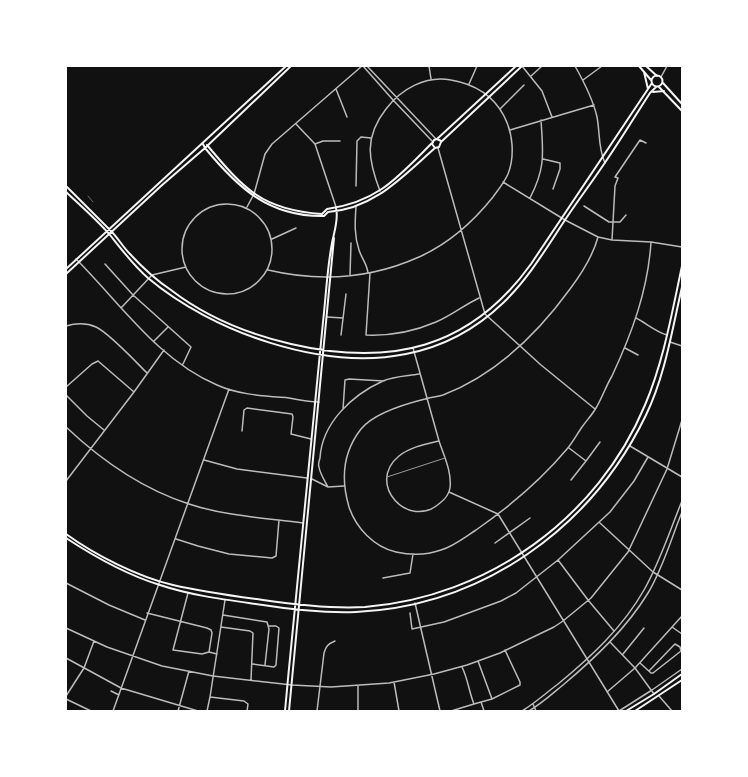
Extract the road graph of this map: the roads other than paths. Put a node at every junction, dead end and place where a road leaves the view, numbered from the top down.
1 (286, 66) edge
2 (291, 66) edge
3 (362, 66) edge
4 (367, 66) edge
5 (429, 66) edge
6 (477, 66) edge
7 (516, 66) edge
8 (522, 66) edge
9 (542, 66) edge
10 (575, 66) edge
11 (602, 66) edge
12 (639, 66) edge
13 (646, 66) edge
14 (667, 66) edge
15 (644, 70) junction
16 (531, 76) junction
17 (657, 76) junction
18 (661, 77) junction
19 (430, 79) junction
20 (582, 80) junction
21 (652, 82) junction
22 (662, 83) junction
23 (469, 84) junction
24 (524, 85) dead end
25 (658, 87) junction
26 (336, 89) junction
27 (648, 89) junction
28 (664, 91) junction
29 (651, 92) junction
30 (486, 93) junction
31 (490, 96) junction
32 (397, 97) junction
33 (393, 100) junction
34 (682, 104) edge
35 (594, 105) junction
36 (500, 109) junction
37 (682, 111) edge
38 (348, 117) dead end
39 (552, 117) junction
40 (541, 120) junction
41 (296, 124) junction
42 (510, 130) junction
43 (371, 138) junction
44 (436, 139) junction
45 (340, 141) dead end
46 (433, 142) junction
47 (441, 142) junction
48 (203, 144) junction
49 (315, 144) junction
50 (646, 144) dead end
51 (207, 145) junction
52 (205, 148) junction
53 (437, 148) junction
54 (603, 158) junction
55 (543, 159) junction
56 (605, 163) junction
57 (503, 182) junction
58 (66, 186) edge
59 (356, 186) dead end
60 (553, 189) dead end
61 (380, 191) junction
62 (66, 192) edge
63 (254, 195) junction
64 (88, 196) dead end
65 (530, 198) junction
66 (93, 202) dead end
67 (356, 206) junction
68 (584, 206) dead end
69 (246, 208) junction
70 (336, 208) junction
71 (337, 211) junction
72 (626, 215) dead end
73 (562, 217) junction
74 (565, 220) junction
75 (613, 223) junction
76 (296, 228) dead end
77 (109, 229) junction
78 (106, 231) junction
79 (461, 231) junction
80 (112, 232) junction
81 (109, 234) junction
82 (598, 237) junction
83 (272, 239) junction
84 (612, 240) junction
85 (651, 242) junction
86 (351, 243) dead end
87 (682, 247) edge
88 (76, 259) junction
89 (79, 262) junction
90 (105, 264) dead end
91 (682, 266) edge
92 (186, 267) junction
93 (66, 269) edge
94 (268, 270) junction
95 (369, 273) junction
96 (66, 274) edge
97 (152, 275) junction
98 (350, 276) junction
99 (149, 278) junction
100 (329, 278) junction
101 (682, 287) edge
102 (346, 294) dead end
103 (134, 295) junction
104 (480, 298) junction
105 (121, 308) junction
106 (485, 314) junction
107 (488, 316) junction
108 (327, 317) junction
109 (344, 318) junction
110 (636, 318) junction
111 (66, 326) edge
112 (168, 326) junction
113 (341, 335) dead end
114 (667, 335) junction
115 (154, 341) junction
116 (670, 342) junction
117 (521, 346) junction
118 (682, 346) edge
119 (413, 348) junction
120 (625, 348) junction
121 (164, 350) junction
122 (322, 350) junction
123 (414, 352) junction
124 (322, 354) junction
125 (638, 355) dead end
126 (182, 365) junction
127 (147, 373) junction
128 (657, 373) junction
129 (419, 374) junction
130 (661, 374) junction
131 (384, 381) junction
132 (66, 387) edge
133 (229, 389) junction
134 (134, 392) junction
135 (66, 395) edge
136 (426, 398) junction
137 (316, 402) junction
138 (319, 402) junction
139 (343, 409) junction
140 (595, 409) junction
141 (682, 420) edge
142 (66, 427) edge
143 (104, 430) junction
144 (242, 431) dead end
145 (311, 438) junction
146 (439, 441) junction
147 (600, 442) dead end
148 (630, 446) junction
149 (90, 448) junction
150 (569, 448) junction
151 (648, 458) junction
152 (204, 460) junction
153 (586, 461) junction
154 (667, 469) junction
155 (682, 477) edge
156 (307, 478) junction
157 (312, 479) junction
158 (66, 480) edge
159 (571, 480) dead end
160 (344, 486) junction
161 (328, 487) junction
162 (449, 492) junction
163 (682, 500) edge
164 (189, 504) junction
165 (682, 512) edge
166 (498, 514) junction
167 (530, 518) dead end
168 (279, 520) junction
169 (304, 523) junction
170 (599, 523) junction
171 (510, 533) junction
172 (66, 534) edge
173 (66, 538) edge
174 (176, 539) junction
175 (495, 543) dead end
176 (629, 550) junction
177 (522, 552) junction
178 (413, 554) junction
179 (524, 557) junction
180 (558, 560) junction
181 (653, 572) junction
182 (658, 574) junction
183 (536, 577) junction
184 (383, 578) dead end
185 (160, 581) junction
186 (66, 583) edge
187 (159, 585) junction
188 (682, 590) edge
189 (188, 593) junction
190 (225, 600) junction
191 (588, 600) junction
192 (294, 604) junction
193 (414, 604) junction
194 (299, 605) junction
195 (293, 610) junction
196 (299, 610) junction
197 (147, 613) junction
198 (410, 613) dead end
199 (223, 615) junction
200 (682, 616) edge
201 (145, 620) junction
202 (180, 621) junction
203 (563, 621) junction
204 (269, 626) junction
205 (420, 627) junction
206 (672, 627) junction
207 (66, 628) edge
208 (221, 628) junction
209 (644, 628) dead end
210 (614, 631) junction
211 (682, 634) edge
212 (610, 636) junction
213 (612, 639) junction
214 (94, 641) junction
215 (335, 641) dead end
216 (610, 642) junction
217 (505, 650) junction
218 (209, 652) junction
219 (216, 654) junction
220 (623, 654) junction
221 (133, 656) junction
222 (66, 658) edge
223 (587, 660) junction
224 (478, 661) junction
225 (589, 663) junction
226 (640, 663) junction
227 (252, 664) junction
228 (265, 665) junction
229 (462, 666) junction
230 (84, 668) junction
231 (635, 668) junction
232 (682, 669) edge
233 (189, 671) junction
234 (649, 671) junction
235 (682, 674) edge
236 (431, 675) junction
237 (212, 676) junction
238 (682, 680) edge
239 (251, 681) junction
240 (394, 682) junction
241 (287, 685) junction
242 (292, 685) junction
243 (319, 686) junction
244 (358, 686) junction
245 (121, 688) junction
246 (652, 690) junction
247 (111, 691) dead end
248 (607, 692) junction
249 (654, 694) junction
250 (119, 695) junction
251 (659, 696) junction
252 (66, 697) edge
253 (210, 697) junction
254 (492, 699) junction
255 (481, 702) junction
256 (474, 704) junction
257 (533, 704) junction
258 (180, 705) junction
259 (535, 708) junction
260 (91, 711) edge
261 (113, 711) edge
262 (178, 711) edge
263 (198, 711) edge
264 (207, 711) edge
265 (247, 711) edge
266 (285, 711) edge
267 (290, 711) edge
268 (317, 711) edge
269 (358, 711) edge
270 (399, 711) edge
271 (440, 711) edge
272 (451, 711) edge
273 (484, 711) edge
274 (522, 711) edge
275 (529, 711) edge
276 (536, 711) edge
277 (626, 711) edge
278 (636, 711) edge
279 (672, 711) edge

1 - 48 main road
2 - 51 main road
3 - 26 street
3 - 33 street
4 - 32 street
5 - 19 street
6 - 23 street
7 - 30 main road
8 - 16 street
8 - 31 main road
9 - 16 street
10 - 20 street
11 - 20 street
12 - 15 main road
13 - 17 main road
14 - 18 street
15 - 21 main road
15 - 27 main road
16 - 39 street
17 - 18 main road
17 - 21 main road
18 - 22 main road
19 - 23 street
19 - 32 street
20 - 35 street
21 - 25 main road
21 - 27 main road
22 - 25 main road
22 - 34 main road
23 - 30 street
24 - 36 street
25 - 28 main road
25 - 29 main road
26 - 38 street
26 - 41 street
27 - 54 main road
28 - 29 main road
28 - 37 main road
29 - 56 main road
30 - 31 street
30 - 44 main road
31 - 36 street
31 - 47 main road
32 - 33 street
32 - 44 street
33 - 43 street
33 - 46 street
35 - 39 street
35 - 54 street
36 - 42 street
39 - 40 street
40 - 42 street
40 - 55 street
41 - 49 street
41 - 63 street
42 - 57 street
43 - 59 street
43 - 61 street
44 - 46 main road
44 - 47 main road
45 - 49 street
46 - 53 main road
46 - 61 main road
47 - 53 main road
48 - 51 main road
48 - 52 main road
48 - 77 main road
49 - 70 street
50 - 75 street
51 - 52 main road
51 - 63 main road
52 - 63 main road
52 - 80 main road
53 - 67 main road
53 - 79 street
54 - 56 street
54 - 73 main road
55 - 60 street
55 - 65 street
56 - 74 main road
57 - 65 street
57 - 79 street
58 - 77 main road
61 - 70 main road
62 - 78 main road
63 - 69 street
63 - 70 main road
63 - 71 main road
64 - 66 lane
65 - 73 street
67 - 71 main road
67 - 95 street
68 - 75 street
69 - 83 street
69 - 92 street
70 - 71 main road
71 - 100 main road
72 - 75 street
73 - 74 street
73 - 106 main road
74 - 82 street
74 - 107 main road
75 - 84 street
76 - 83 street
77 - 78 main road
77 - 80 main road
78 - 81 main road
78 - 88 main road
79 - 95 street
79 - 104 street
80 - 81 main road
80 - 97 main road
81 - 89 main road
81 - 99 main road
82 - 84 street
82 - 117 street
83 - 94 street
84 - 85 street
85 - 87 street
85 - 110 street
86 - 98 street
88 - 89 street
88 - 93 main road
89 - 96 main road
89 - 105 street
90 - 103 street
91 - 114 main road
92 - 94 street
92 - 97 street
94 - 100 street
95 - 98 street
95 - 104 street
97 - 99 street
97 - 122 main road
98 - 100 street
99 - 103 street
99 - 124 main road
100 - 108 main road
100 - 122 main road
101 - 116 main road
102 - 109 street
103 - 105 street
103 - 112 street
104 - 106 street
105 - 115 street
106 - 107 street
106 - 119 main road
107 - 117 street
107 - 123 main road
108 - 109 street
108 - 122 main road
109 - 113 street
110 - 114 street
110 - 120 street
111 - 127 street
112 - 115 street
112 - 126 street
114 - 128 main road
115 - 121 street
116 - 118 street
116 - 130 main road
117 - 136 street
117 - 140 street
119 - 122 main road
119 - 123 street
120 - 125 street
120 - 140 street
121 - 126 street
121 - 127 street
122 - 124 main road
123 - 124 main road
123 - 129 street
124 - 137 main road
124 - 138 main road
126 - 133 street
127 - 134 street
128 - 130 main road
128 - 177 main road
129 - 131 street
129 - 136 street
130 - 148 main road
131 - 139 street
131 - 139 street
132 - 134 street
133 - 137 street
133 - 152 street
134 - 143 street
135 - 143 street
136 - 146 street
136 - 160 street
137 - 138 street
137 - 145 main road
138 - 157 main road
139 - 161 street
140 - 150 street
141 - 154 street
142 - 149 street
143 - 149 street
144 - 145 street
145 - 156 main road
146 - 162 street
146 - 162 street
147 - 153 street
148 - 151 street
148 - 179 main road
149 - 158 street
149 - 164 street
150 - 153 street
150 - 166 street
151 - 154 street
151 - 170 street
152 - 156 street
152 - 164 street
153 - 159 street
154 - 155 street
154 - 176 street
156 - 169 main road
157 - 161 street
157 - 194 main road
160 - 161 street
160 - 178 street
162 - 166 street
163 - 181 street
164 - 168 street
164 - 174 street
165 - 182 street
166 - 171 street
166 - 178 street
167 - 171 street
168 - 169 street
168 - 174 street
169 - 192 main road
170 - 176 street
170 - 180 street
171 - 175 street
171 - 177 street
172 - 185 main road
173 - 187 main road
174 - 185 street
176 - 181 street
176 - 191 street
177 - 179 street
177 - 194 main road
178 - 184 street
179 - 183 street
179 - 193 main road
180 - 183 street
180 - 191 street
181 - 182 street
181 - 210 street
182 - 188 street
182 - 213 street
183 - 203 street
183 - 205 street
185 - 187 street
185 - 192 main road
186 - 201 street
187 - 189 main road
187 - 197 street
189 - 190 main road
189 - 202 street
190 - 195 main road
190 - 199 street
191 - 203 street
191 - 210 street
192 - 194 main road
192 - 195 main road
193 - 196 main road
193 - 205 street
194 - 196 main road
195 - 196 main road
195 - 241 main road
196 - 242 main road
197 - 201 street
197 - 202 street
198 - 205 street
199 - 204 street
199 - 208 street
200 - 206 street
201 - 221 street
202 - 218 street
202 - 218 street
203 - 217 street
203 - 223 street
204 - 228 street
204 - 228 street
205 - 236 street
206 - 211 street
206 - 226 street
207 - 214 street
208 - 219 street
208 - 227 street
209 - 220 street
210 - 212 street
212 - 213 street
212 - 223 street
213 - 216 street
214 - 221 street
214 - 230 street
215 - 243 street
216 - 220 street
216 - 225 street
217 - 224 street
217 - 254 street
218 - 219 street
219 - 237 street
220 - 231 street
221 - 233 street
221 - 245 street
222 - 230 street
223 - 225 street
223 - 257 street
224 - 229 street
224 - 254 street
225 - 248 street
225 - 259 street
226 - 231 street
226 - 234 street
227 - 228 street
227 - 239 street
229 - 236 street
229 - 256 street
230 - 245 street
230 - 252 street
231 - 246 street
231 - 248 street
232 - 246 street
233 - 237 street
233 - 258 street
234 - 234 street
235 - 249 main road
236 - 240 street
236 - 271 street
237 - 239 street
237 - 253 street
238 - 251 main road
239 - 241 street
240 - 244 street
240 - 270 street
241 - 242 street
241 - 266 main road
242 - 243 street
242 - 267 main road
243 - 244 street
243 - 268 street
244 - 269 street
245 - 250 street
245 - 258 street
246 - 248 street
246 - 249 street
247 - 250 street
249 - 277 main road
250 - 261 street
251 - 278 main road
251 - 279 street
252 - 260 street
253 - 264 street
253 - 265 street
254 - 255 street
255 - 256 street
255 - 273 street
256 - 272 street
257 - 259 street
257 - 274 street
258 - 262 street
258 - 263 street
259 - 275 street
259 - 276 street

